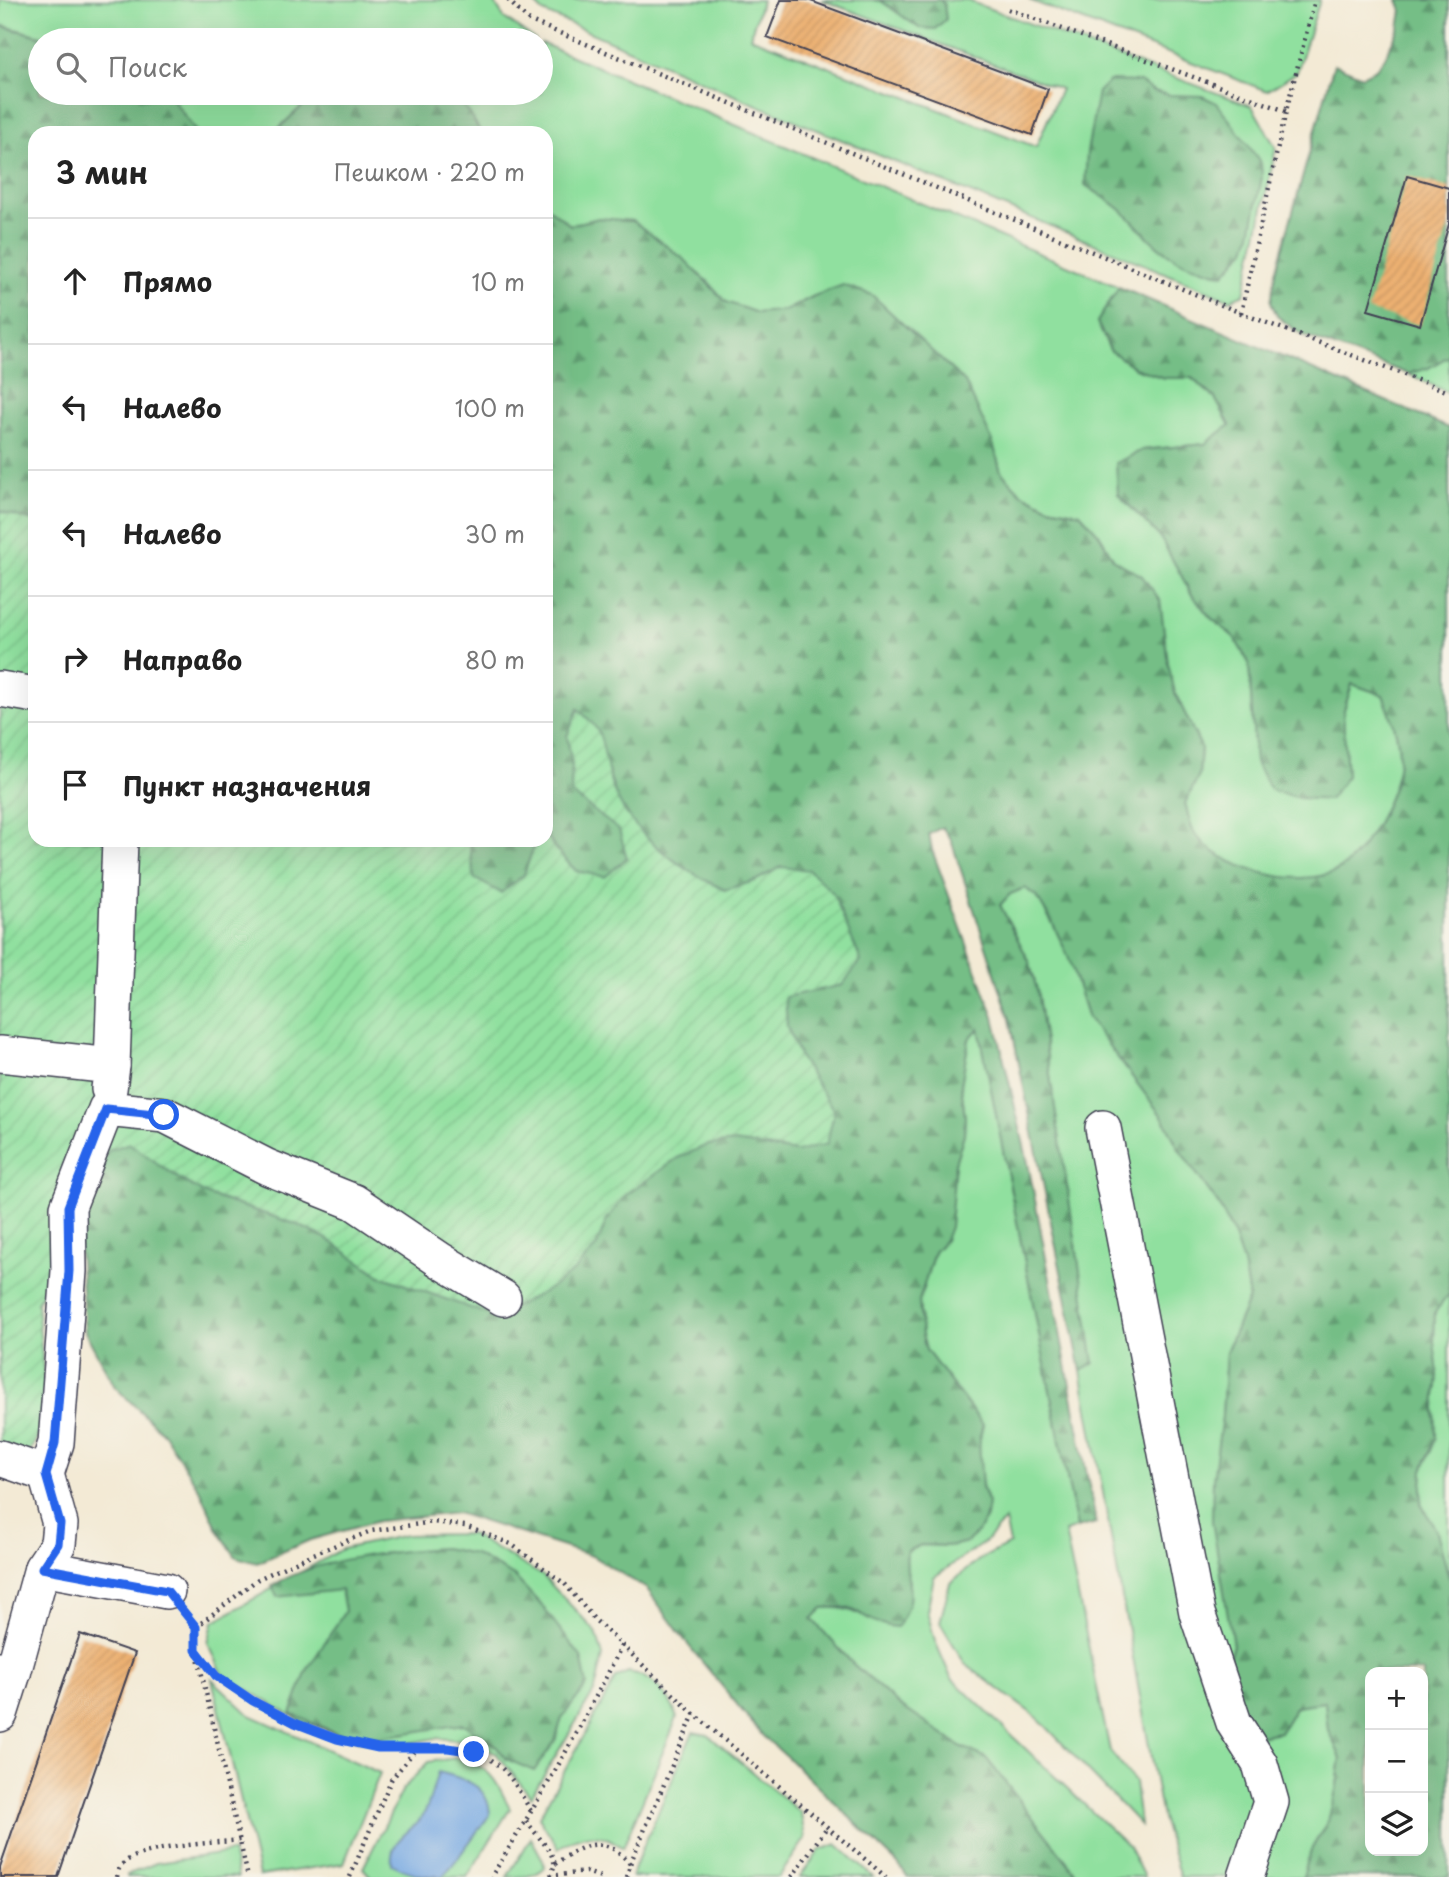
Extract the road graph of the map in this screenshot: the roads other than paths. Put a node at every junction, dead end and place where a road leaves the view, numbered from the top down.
1 (0, 689) edge
2 (28, 694) edge
3 (120, 847) edge
4 (0, 1054) edge
5 (112, 1066) junction
6 (106, 1109) junction
7 (1103, 1128) dead end
8 (503, 1298) dead end
9 (0, 1458) edge
10 (46, 1475) junction
11 (42, 1568) junction
12 (167, 1591) road end
13 (7, 1671) edge
14 (0, 1714) edge
15 (1247, 1877) edge

1 - 2 lane
3 - 5 lane
4 - 5 lane
5 - 6 lane
6 - 8 lane
6 - 10 lane
7 - 15 lane
9 - 10 lane
10 - 11 lane
11 - 12 lane
11 - 13 lane
13 - 14 lane

